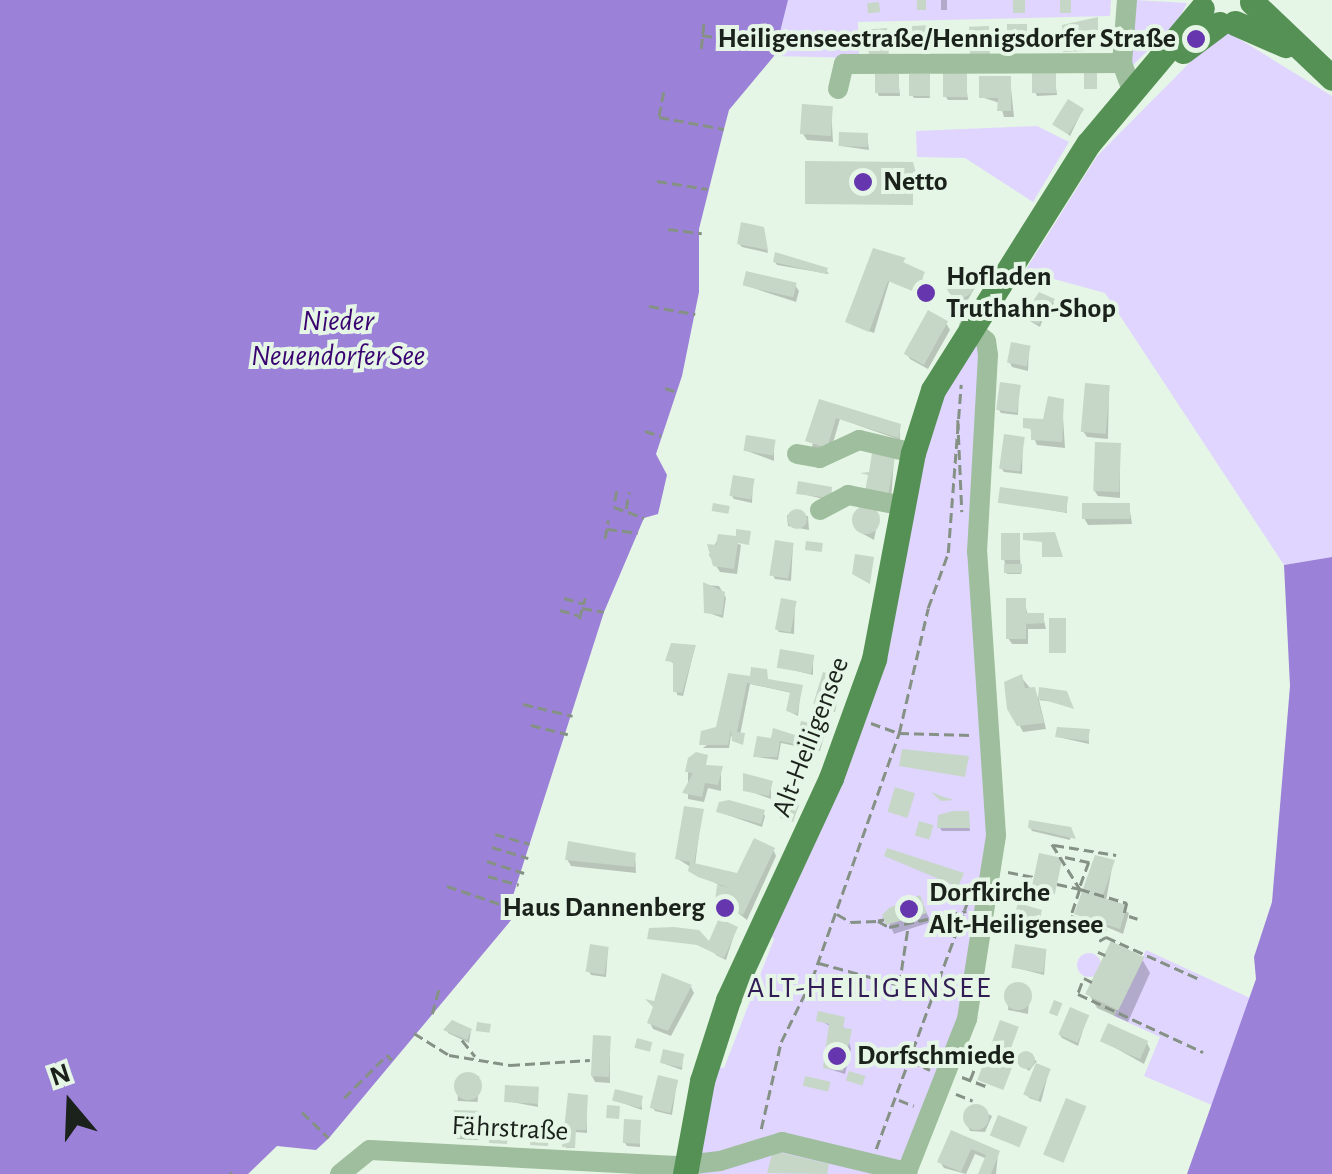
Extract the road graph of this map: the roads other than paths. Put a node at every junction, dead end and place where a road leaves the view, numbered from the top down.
1 (1127, 0) edge
2 (1252, 1) edge
3 (1214, 14) edge
4 (1122, 63) junction
5 (1323, 70) edge
6 (1150, 74) junction
7 (838, 90) dead end
8 (969, 327) junction
9 (797, 454) dead end
10 (912, 454) junction
11 (904, 506) junction
12 (820, 510) dead end
13 (859, 1165) edge
14 (560, 1166) edge
15 (685, 1169) edge
16 (907, 1173) edge
17 (340, 1174) edge

1 - 4 street
2 - 3 main road, Alt-Heiligensee
2 - 5 main road
3 - 5 main road
3 - 6 main road, Alt-Heiligensee
4 - 6 street
4 - 7 street
6 - 8 main road, Alt-Heiligensee
8 - 10 main road, Alt-Heiligensee
8 - 16 street
9 - 10 street
10 - 11 main road, Alt-Heiligensee
11 - 12 street
11 - 15 main road, Alt-Heiligensee
13 - 15 street
13 - 16 street
14 - 15 street, Fährstraße
14 - 17 street, Fährstraße

